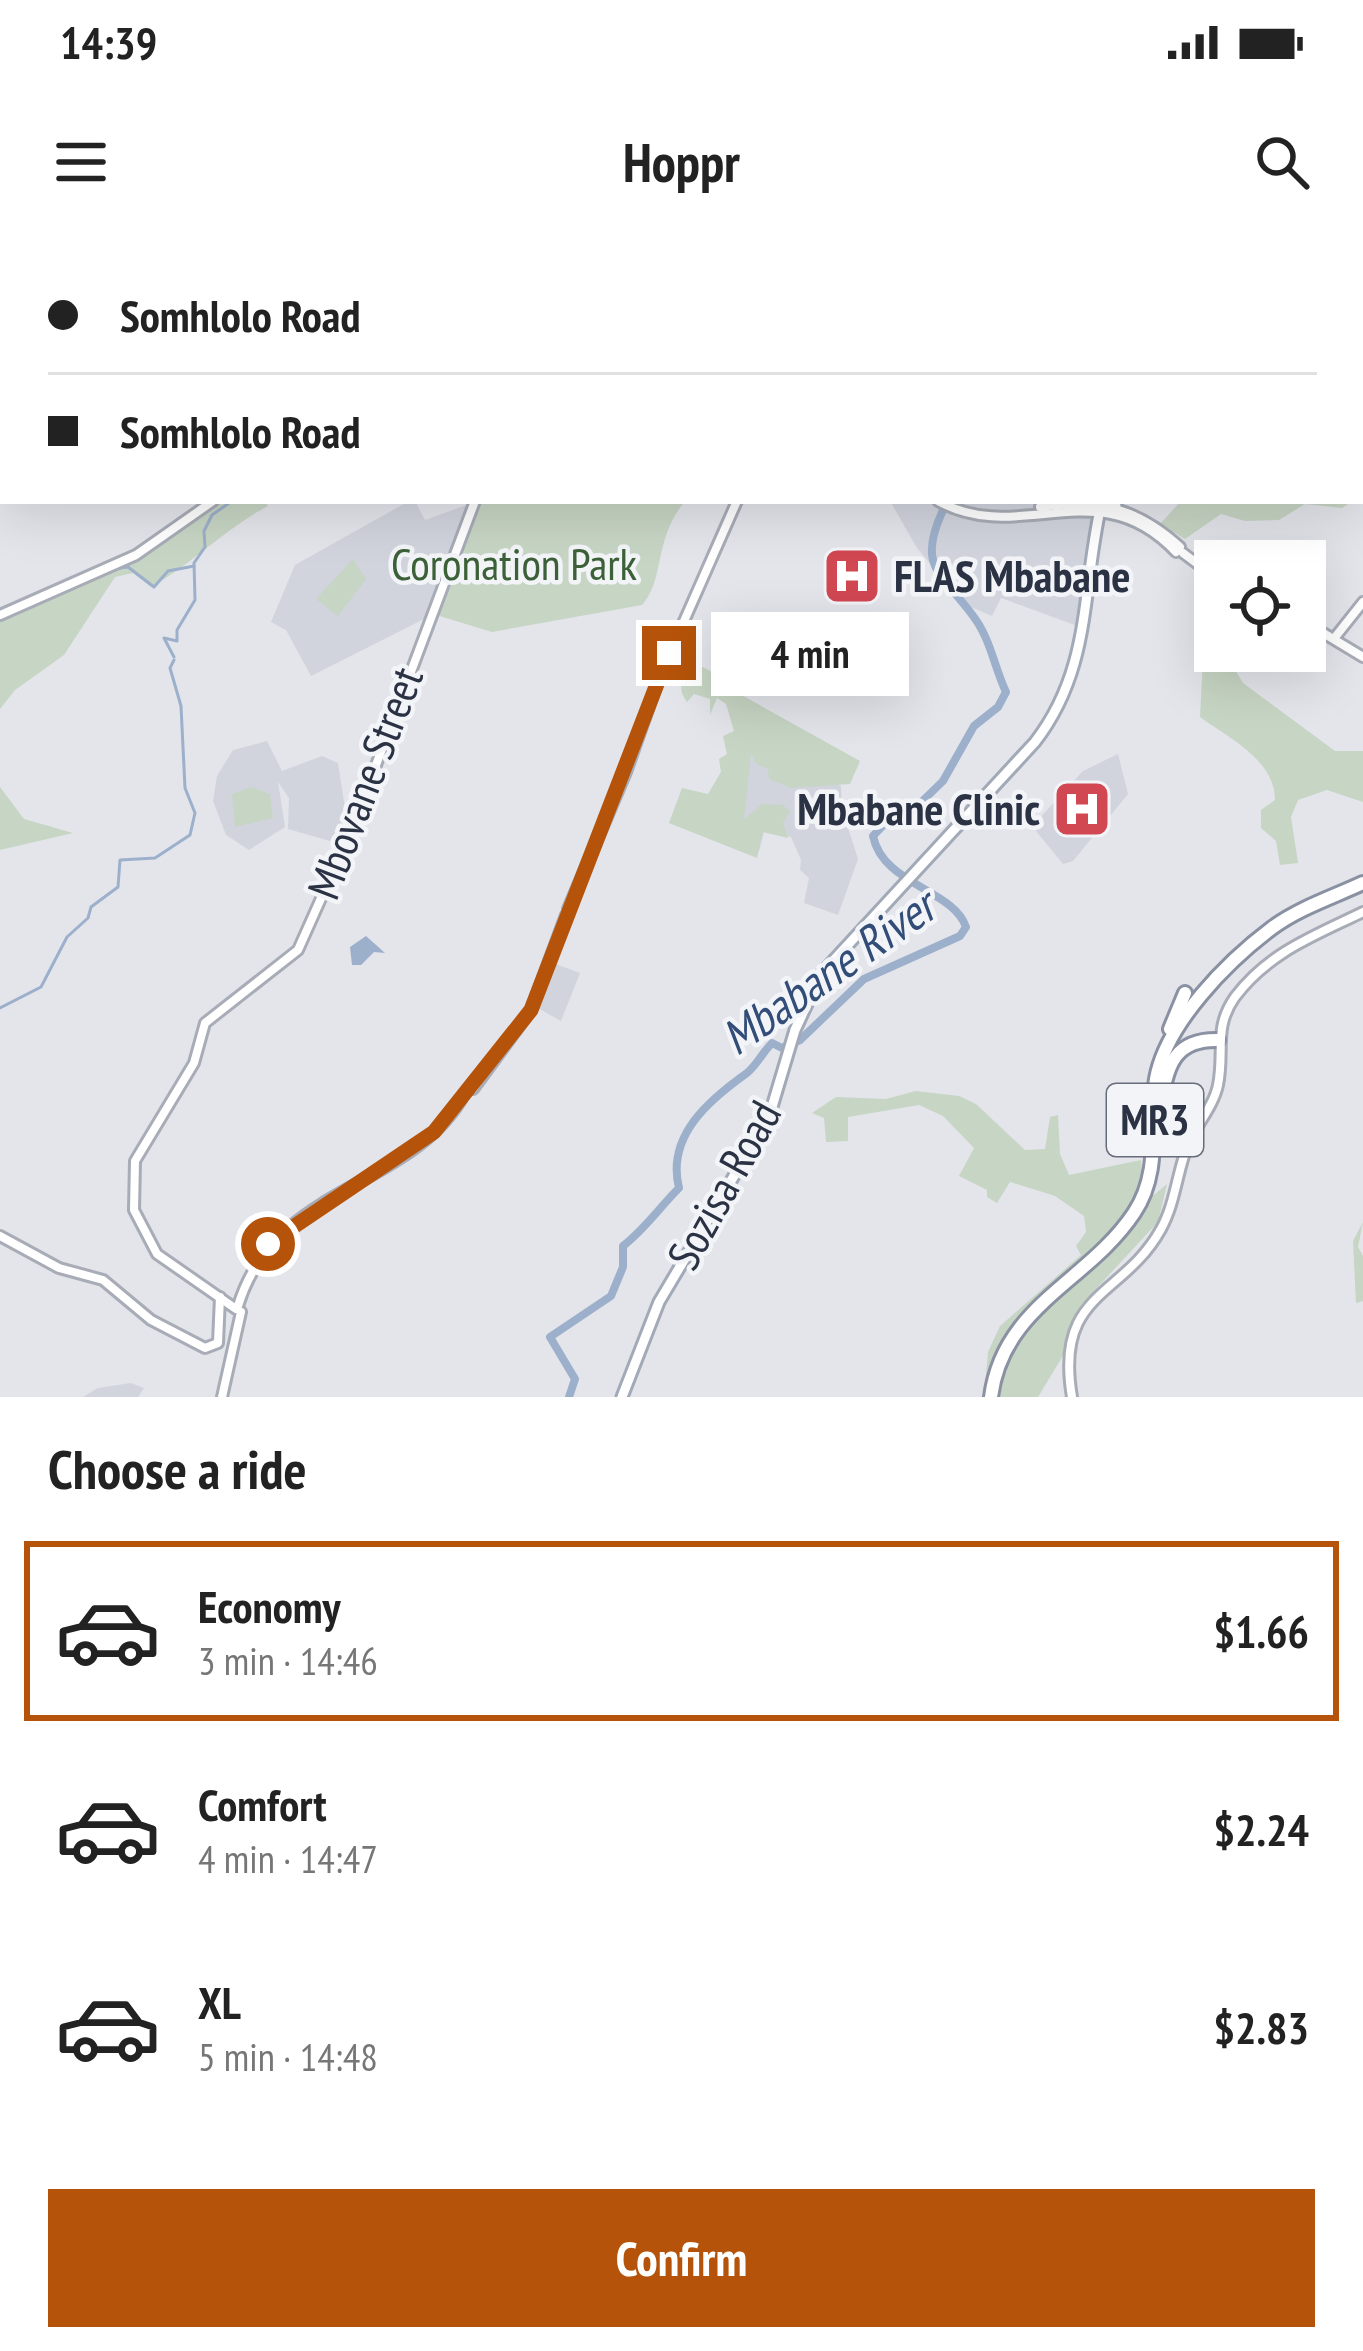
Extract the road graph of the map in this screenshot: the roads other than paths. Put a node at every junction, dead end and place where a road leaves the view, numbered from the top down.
1 (209, 504) edge
2 (475, 504) edge
3 (736, 504) edge
4 (949, 504) edge
5 (1103, 507) edge
6 (1194, 562) edge
7 (1363, 602) edge
8 (0, 615) edge
9 (1326, 632) edge
10 (1340, 639) junction
11 (1363, 657) edge
12 (1363, 886) edge
13 (1363, 912) edge
14 (1185, 994) dead end
15 (1218, 1040) junction
16 (1156, 1082) junction
17 (1159, 1124) junction
18 (0, 1236) edge
19 (244, 1288) junction
20 (234, 1305) junction
21 (255, 1316) dead end
22 (238, 1329) junction
23 (222, 1397) edge
24 (622, 1397) edge
25 (993, 1397) edge
26 (1072, 1397) edge

1 - 8 main road
2 - 20 main road, Mbovane Street
3 - 19 main road
4 - 5 main road
5 - 6 main road
5 - 24 main road, Sozisa Road
7 - 10 main road
9 - 10 main road
10 - 11 main road
12 - 16 highway, MR3
12 - 17 highway, MR3
13 - 15 main road
14 - 16 highway
15 - 17 highway
15 - 26 main road
16 - 25 highway, MR3
17 - 25 highway, MR3
18 - 20 main road
19 - 20 main road
19 - 20 main road
20 - 22 main road
21 - 22 main road
22 - 23 main road

